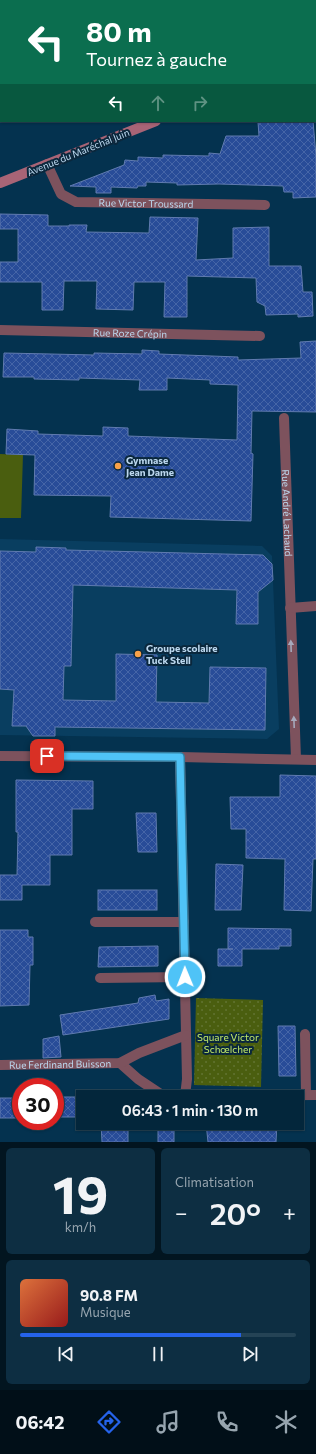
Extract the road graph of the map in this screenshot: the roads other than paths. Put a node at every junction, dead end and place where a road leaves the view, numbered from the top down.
1 (153, 122) edge
2 (47, 164) junction
3 (0, 183) edge
4 (265, 205) dead end
5 (0, 330) edge
6 (260, 336) dead end
7 (284, 418) dead end
8 (316, 606) edge
9 (290, 608) junction
10 (0, 756) edge
11 (180, 757) junction
12 (296, 759) junction
13 (316, 760) edge
14 (94, 922) dead end
15 (184, 922) junction
16 (185, 977) junction
17 (100, 978) dead end
18 (305, 1034) dead end
19 (186, 1035) junction
20 (120, 1063) junction
21 (0, 1065) edge
22 (155, 1090) edge
23 (186, 1090) edge
24 (311, 1095) edge

1 - 2 main road, Avenue du Maréchal Juin
2 - 3 main road, Avenue du Maréchal Juin
2 - 4 street, Rue Victor Troussard
5 - 6 street, Rue Roze Crépin
7 - 9 street, Rue André Lachaud
8 - 9 street
12 -> 9 street, Rue André Lachaud
10 - 11 street
11 - 12 street
11 - 15 street
12 - 13 street
14 - 15 street
15 - 16 street
16 - 17 street
16 - 19 street
18 - 24 street
19 - 20 street, Rue Ferdinand Buisson
19 - 23 street
20 - 21 street, Rue Ferdinand Buisson
20 - 22 street, Rue Ferdinand Buisson

